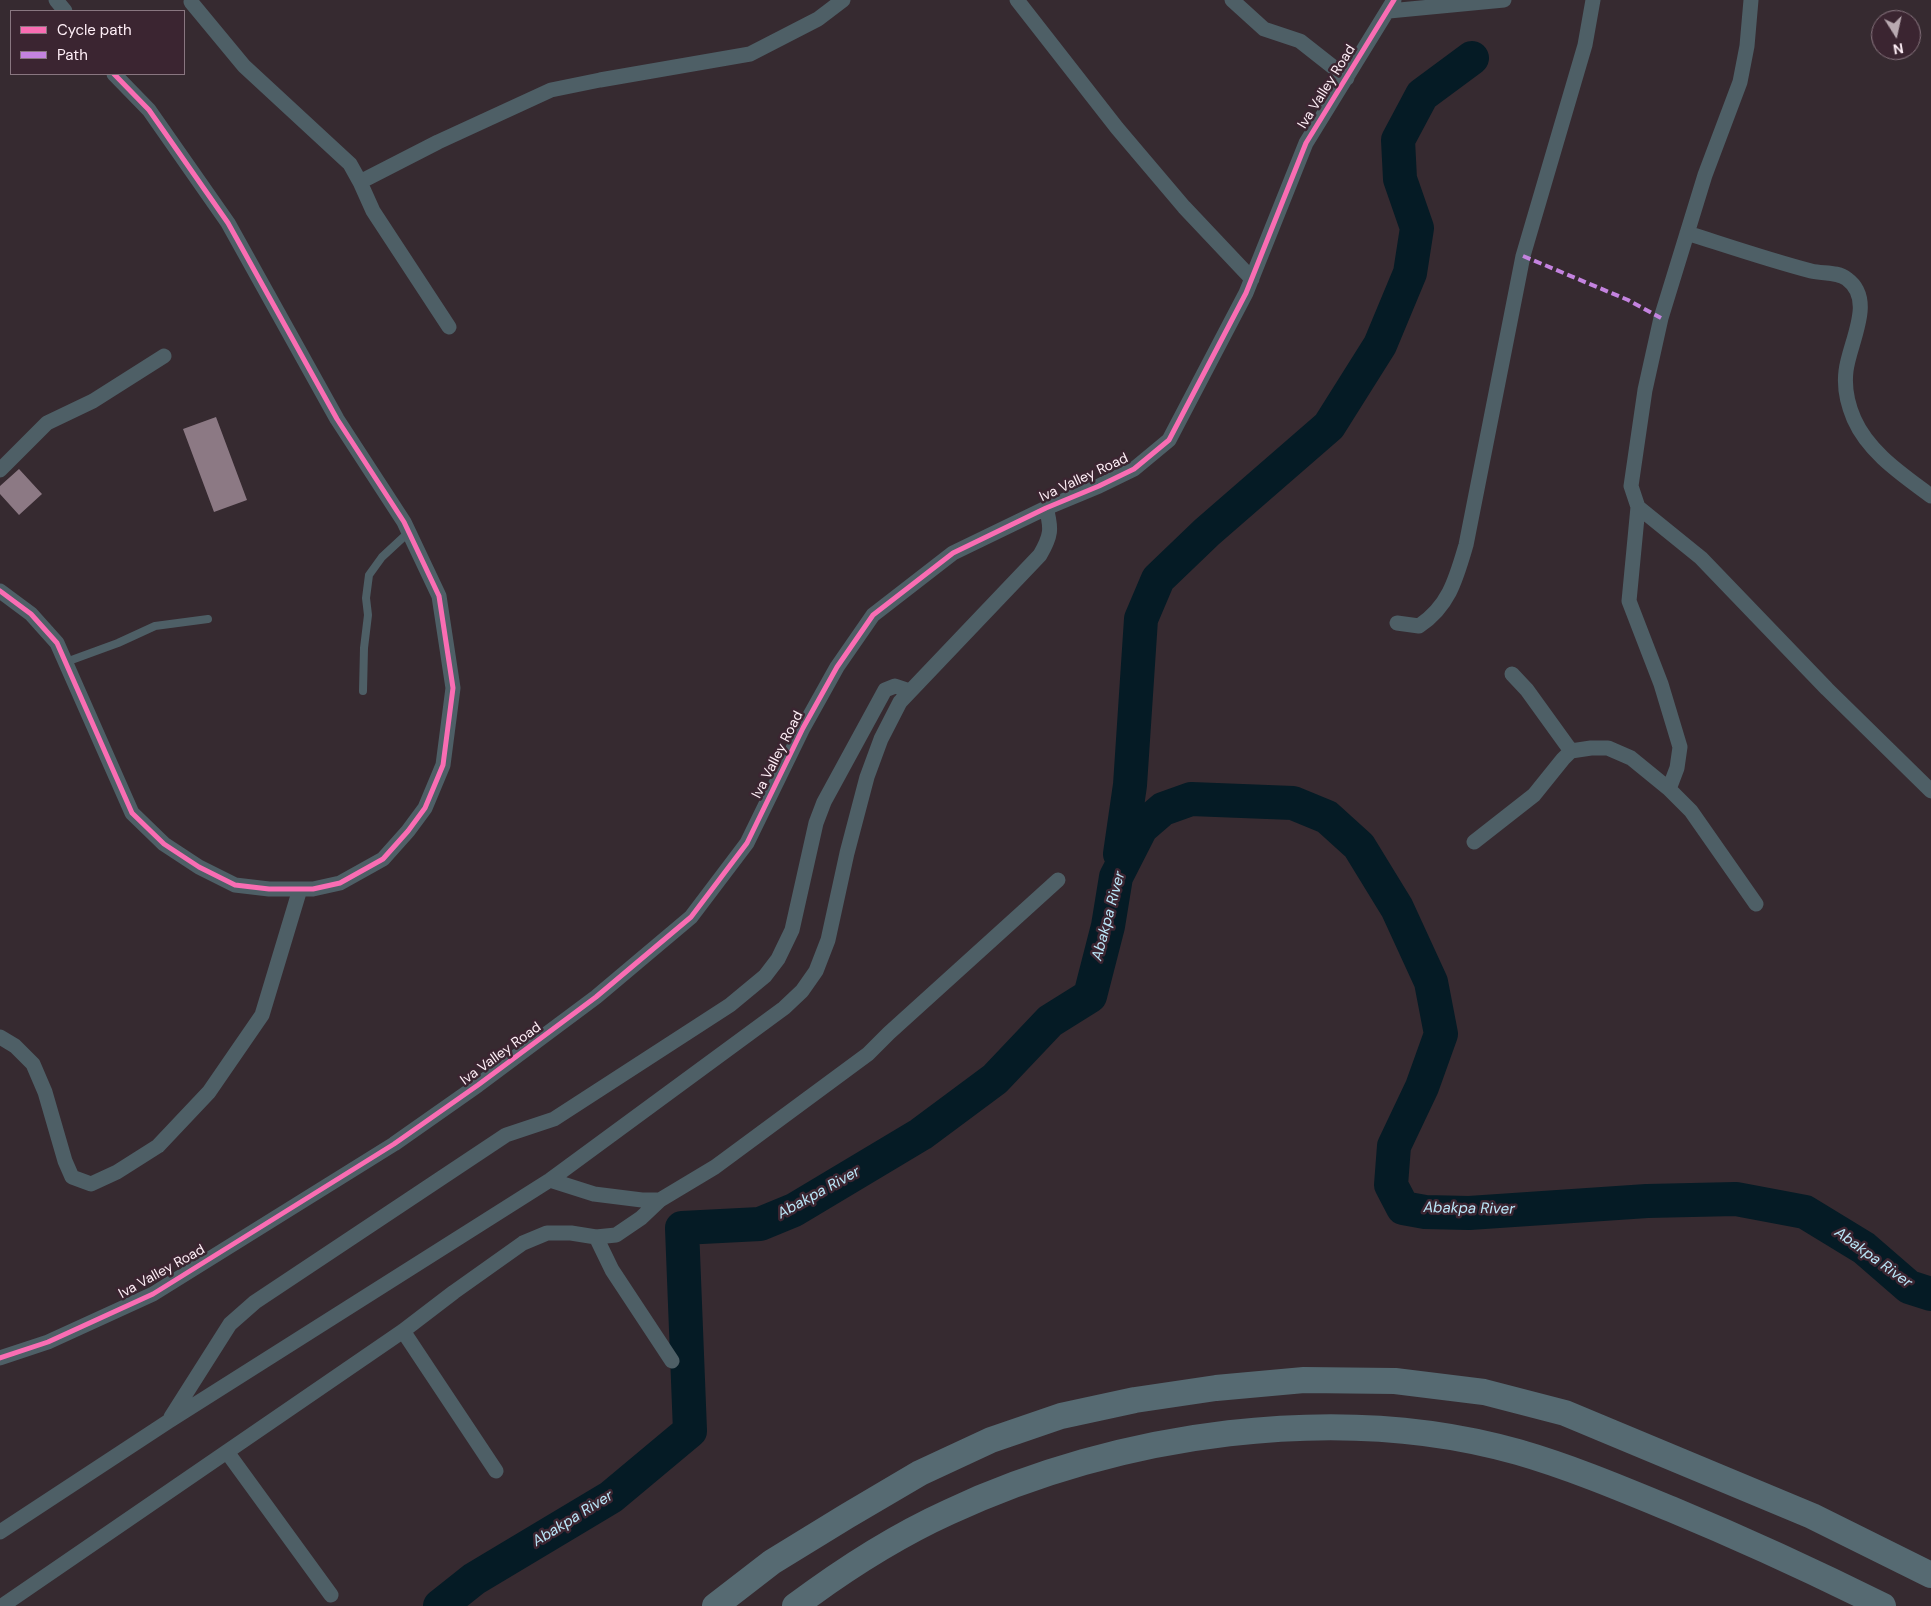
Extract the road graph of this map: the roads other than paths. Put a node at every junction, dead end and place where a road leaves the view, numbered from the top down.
1 (56, 0) edge
2 (843, 0) edge
3 (1017, 0) edge
4 (1232, 0) edge
5 (1504, 0) edge
6 (1593, 0) edge
7 (1751, 0) edge
8 (191, 2) dead end
9 (1391, 5) edge
10 (64, 10) edge
11 (115, 75) edge
12 (1347, 78) junction
13 (360, 182) junction
14 (1687, 233) junction
15 (1252, 279) junction
16 (449, 327) dead end
17 (164, 356) dead end
18 (0, 470) edge
19 (1931, 496) edge
20 (1638, 507) junction
21 (1046, 508) junction
22 (409, 532) junction
23 (0, 591) edge
24 (208, 619) dead end
25 (1398, 623) dead end
26 (66, 662) junction
27 (1512, 674) dead end
28 (363, 691) dead end
29 (910, 691) junction
30 (1571, 752) junction
31 (1669, 789) junction
32 (1931, 791) edge
33 (1474, 842) dead end
34 (1058, 880) dead end
35 (300, 889) junction
36 (1756, 904) dead end
37 (0, 1037) edge
38 (550, 1180) junction
39 (660, 1200) junction
40 (596, 1237) junction
41 (403, 1331) junction
42 (0, 1358) edge
43 (672, 1361) dead end
44 (169, 1421) junction
45 (227, 1452) junction
46 (496, 1471) dead end
47 (0, 1532) edge
48 (1931, 1575) edge
49 (331, 1595) dead end
50 (2, 1606) edge
51 (715, 1606) edge
52 (795, 1606) edge
53 (1883, 1606) edge

1 - 10 street
2 - 13 street
3 - 15 street
4 - 12 street
5 - 9 street
6 - 25 street
7 - 14 street
8 - 13 street
9 - 12 street, Iva Valley Road
11 - 22 street
12 - 15 street, Iva Valley Road
13 - 16 street
14 - 19 street
14 - 20 street
15 - 21 street, Iva Valley Road
17 - 18 street
20 - 31 street
20 - 32 street
21 - 29 street
21 - 42 street, Iva Valley Road
22 - 28 lane
22 - 35 street
23 - 26 street
24 - 26 lane
26 - 35 street
27 - 30 street
29 - 38 street
29 - 44 street
30 - 31 street
30 - 33 street
31 - 36 street
34 - 39 street
35 - 37 street
38 - 39 street
38 - 44 street
39 - 40 street
40 - 41 street
40 - 43 street
41 - 45 street
41 - 46 street
44 - 47 street
45 - 49 street
45 - 50 street
48 - 51 highway
52 - 53 highway

